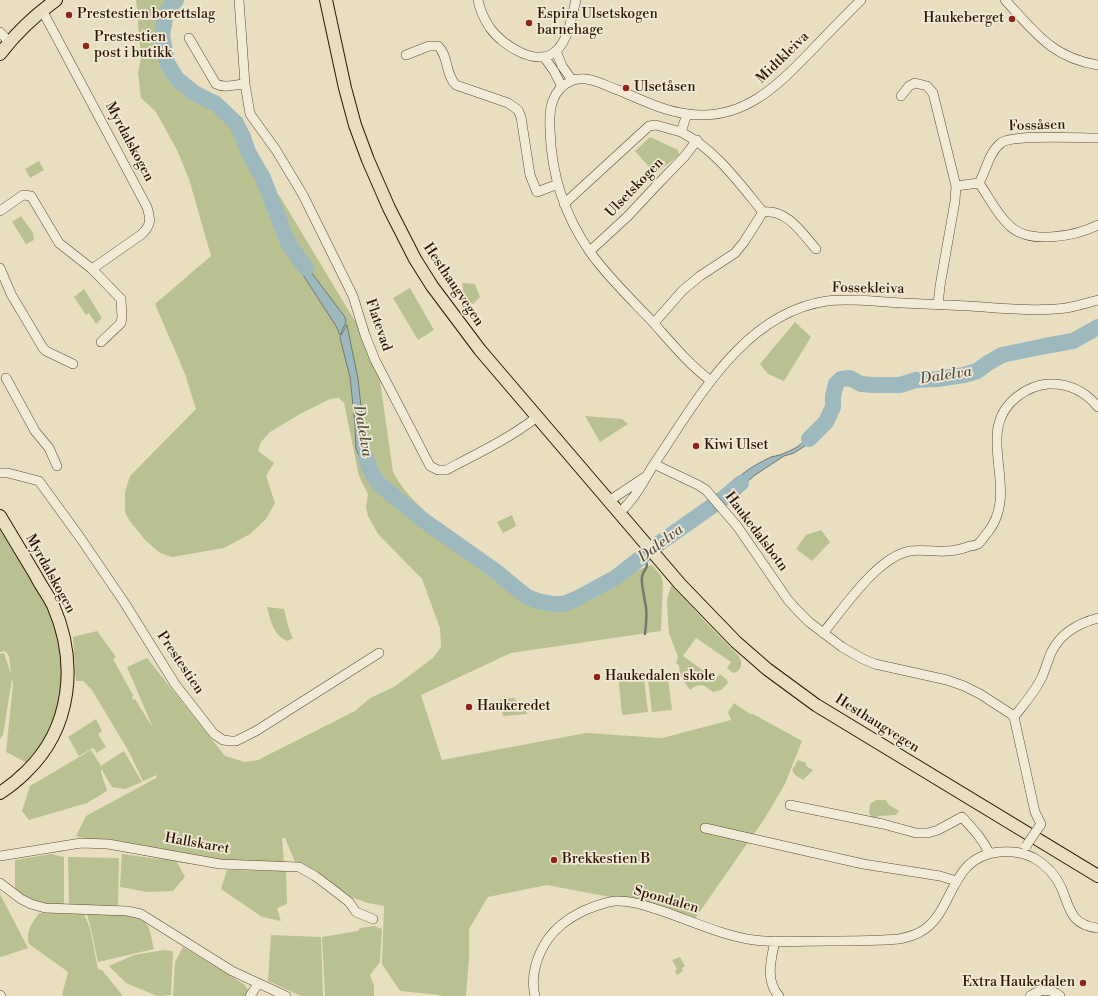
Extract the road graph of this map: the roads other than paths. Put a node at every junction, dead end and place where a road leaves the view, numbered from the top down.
1 (56, 0) edge
2 (239, 0) edge
3 (326, 0) edge
4 (478, 0) edge
5 (576, 0) edge
6 (861, 0) edge
7 (1010, 2) edge
8 (42, 10) junction
9 (0, 32) edge
10 (189, 38) dead end
11 (9, 42) junction
12 (556, 51) junction
13 (0, 54) edge
14 (406, 55) dead end
15 (544, 57) junction
16 (1098, 65) edge
17 (572, 80) junction
18 (245, 84) junction
19 (562, 87) junction
20 (901, 96) dead end
21 (687, 114) junction
22 (681, 132) junction
23 (1098, 138) edge
24 (697, 140) junction
25 (980, 183) junction
26 (558, 184) junction
27 (956, 186) junction
28 (564, 204) junction
29 (0, 211) edge
30 (763, 212) junction
31 (1098, 225) edge
32 (816, 249) dead end
33 (590, 252) junction
34 (0, 268) edge
35 (92, 269) junction
36 (1098, 300) edge
37 (938, 305) junction
38 (654, 323) junction
39 (101, 342) dead end
40 (73, 364) dead end
41 (6, 378) dead end
42 (711, 381) junction
43 (1098, 406) edge
44 (537, 417) junction
45 (654, 464) junction
46 (57, 466) dead end
47 (0, 473) edge
48 (645, 478) junction
49 (609, 501) junction
50 (619, 513) junction
51 (0, 516) edge
52 (1098, 618) edge
53 (823, 633) junction
54 (379, 653) dead end
55 (1014, 717) junction
56 (0, 793) edge
57 (790, 805) dead end
58 (705, 828) dead end
59 (1024, 849) junction
60 (989, 853) junction
61 (0, 856) edge
62 (1098, 876) edge
63 (956, 881) junction
64 (0, 884) edge
65 (373, 919) dead end
66 (1098, 928) edge
67 (775, 941) junction
68 (258, 984) junction
69 (250, 996) edge
70 (286, 996) edge
71 (535, 996) edge
72 (779, 996) edge
73 (1030, 996) edge
74 (1060, 996) edge

1 - 8 main road
2 - 18 street, Flatevad
3 - 44 main road, Hesthaugvegen
4 - 15 street
5 - 12 street
6 - 21 street, Midtkleiva
7 - 16 street
8 - 11 main road
8 - 35 street, Myrdalskogen
9 - 11 street
10 - 18 street
11 - 13 main road
12 - 15 street
12 - 17 street
14 - 26 street
15 - 19 street
17 - 19 street
17 - 21 street, Midtkleiva
18 - 44 street, Flatevad
19 - 26 street
20 - 27 street
21 - 22 street
22 - 24 street
22 - 28 street
23 - 25 street, Fossåsen
24 - 30 street
24 - 33 street, Ulsetskogen
25 - 27 street
25 - 31 street
26 - 28 street
27 - 37 street
28 - 33 street
29 - 35 street
30 - 32 street
30 - 38 street
33 - 38 street
34 - 40 street
35 - 39 street
36 - 37 street, Fossekleiva
37 - 42 street, Fossekleiva
38 - 42 street
41 - 46 street
42 - 45 street, Fossekleiva
43 - 53 street
44 - 49 main road, Hesthaugvegen
45 - 48 street, Fossekleiva
45 - 53 street, Haukedalsbotn
47 - 54 street, Prestestien
48 - 49 street, Fossekleiva
48 - 50 street, Fossekleiva
49 - 50 main road, Hesthaugvegen
50 - 62 main road, Hesthaugvegen
51 - 56 main road, Myrdalskogen
52 - 55 street
53 - 55 street, Haukedalsbotn
55 - 59 street, bridge
57 - 60 street
58 - 63 street
59 - 60 street, Spondalen
59 - 66 street, Spondalen
60 - 63 street, Spondalen
61 - 65 street, Hallskaret
63 - 67 street, Spondalen
64 - 68 street
67 - 71 street, Spondalen
67 - 72 street
68 - 69 street
68 - 70 street
73 - 74 street

